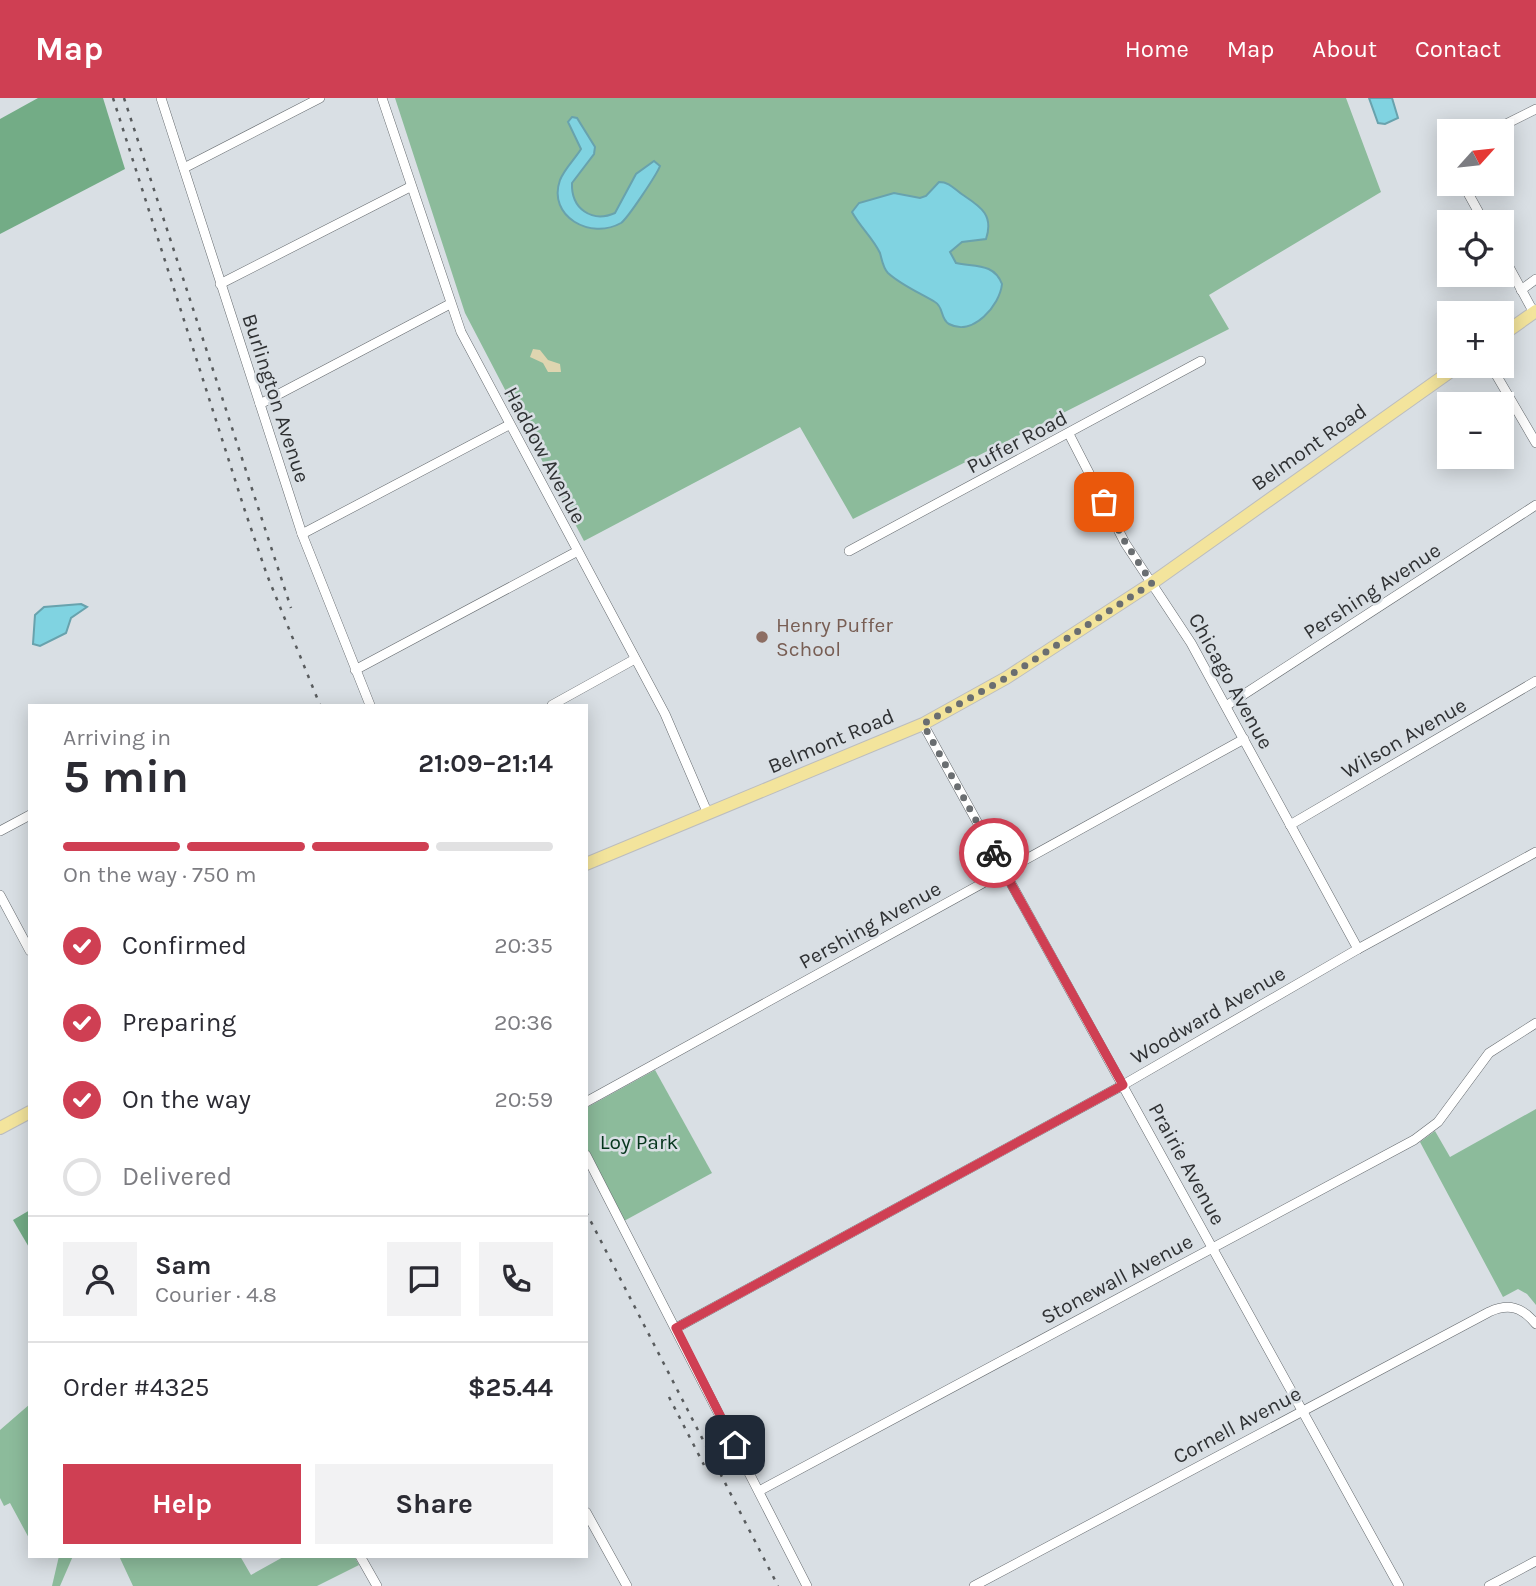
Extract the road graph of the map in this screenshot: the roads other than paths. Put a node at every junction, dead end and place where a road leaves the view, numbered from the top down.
1 (161, 98) edge
2 (320, 98) edge
3 (382, 98) edge
4 (1536, 109) edge
5 (1514, 120) edge
6 (184, 168) junction
7 (410, 187) junction
8 (1514, 277) edge
9 (1536, 279) edge
10 (220, 284) junction
11 (1521, 290) junction
12 (450, 304) junction
13 (1535, 312) edge
14 (1514, 327) edge
15 (1201, 361) dead end
16 (1441, 378) edge
17 (1498, 378) edge
18 (260, 404) junction
19 (509, 425) junction
20 (1069, 434) junction
21 (1536, 443) edge
22 (1536, 505) edge
23 (302, 534) junction
24 (849, 551) dead end
25 (576, 552) junction
26 (1152, 583) junction
27 (635, 659) junction
28 (355, 670) junction
29 (1536, 681) edge
30 (370, 704) edge
31 (554, 704) edge
32 (1226, 706) junction
33 (923, 724) junction
34 (1244, 739) junction
35 (708, 814) junction
36 (28, 816) edge
37 (1290, 825) junction
38 (0, 831) edge
39 (1536, 852) edge
40 (589, 863) edge
41 (1004, 871) junction
42 (0, 895) edge
43 (28, 947) edge
44 (1359, 949) junction
45 (1536, 1023) edge
46 (1123, 1085) junction
47 (588, 1101) edge
48 (28, 1113) edge
49 (0, 1128) edge
50 (588, 1159) edge
51 (1213, 1247) junction
52 (1536, 1324) edge
53 (676, 1328) junction
54 (1302, 1409) junction
55 (759, 1491) junction
56 (588, 1516) edge
57 (361, 1558) edge
58 (1536, 1561) edge
59 (377, 1586) edge
60 (627, 1586) edge
61 (807, 1586) edge
62 (974, 1586) edge
63 (1399, 1586) edge
64 (1489, 1586) edge

1 - 6 street, Burlington Avenue
2 - 6 street
3 - 7 street, Haddow Avenue
4 - 5 street
6 - 10 street, Burlington Avenue
7 - 10 street
7 - 12 street, Haddow Avenue
8 - 11 street
9 - 11 street
10 - 18 street, Burlington Avenue
11 - 13 street
12 - 18 street
12 - 19 street, Haddow Avenue
13 - 14 main road
15 - 20 street, Puffer Road
16 - 26 main road, Belmont Road
17 - 21 street
18 - 23 street, Burlington Avenue
19 - 23 street
19 - 25 street, Haddow Avenue
20 - 24 street, Puffer Road
20 - 26 street, Chicago Avenue
22 - 32 street, Pershing Avenue
23 - 28 street, Burlington Avenue
25 - 27 street, Haddow Avenue
25 - 28 street
26 - 32 street, Chicago Avenue
26 - 33 main road, Belmont Road
27 - 31 street
27 - 35 street, Haddow Avenue
28 - 30 street, Burlington Avenue
29 - 37 street, Wilson Avenue
32 - 34 street, Chicago Avenue
33 - 35 main road, Belmont Road
33 - 41 street, Prairie Avenue
34 - 37 street, Chicago Avenue
34 - 41 street, Pershing Avenue
35 - 40 main road, Belmont Road
36 - 38 street
37 - 44 street, Chicago Avenue
39 - 44 street, Woodward Avenue
41 - 46 street, Prairie Avenue
41 - 47 street, Pershing Avenue
42 - 43 street
44 - 46 street, Woodward Avenue
45 - 51 street, Stonewall Avenue
46 - 51 street, Prairie Avenue
46 - 53 street, Woodward Avenue
48 - 49 main road
50 - 53 street
51 - 54 street, Prairie Avenue
51 - 55 street, Stonewall Avenue
52 - 54 street, Cornell Avenue
53 - 55 street
54 - 62 street, Cornell Avenue
54 - 63 street, Prairie Avenue
55 - 61 street
56 - 60 street
57 - 59 street
58 - 64 street

